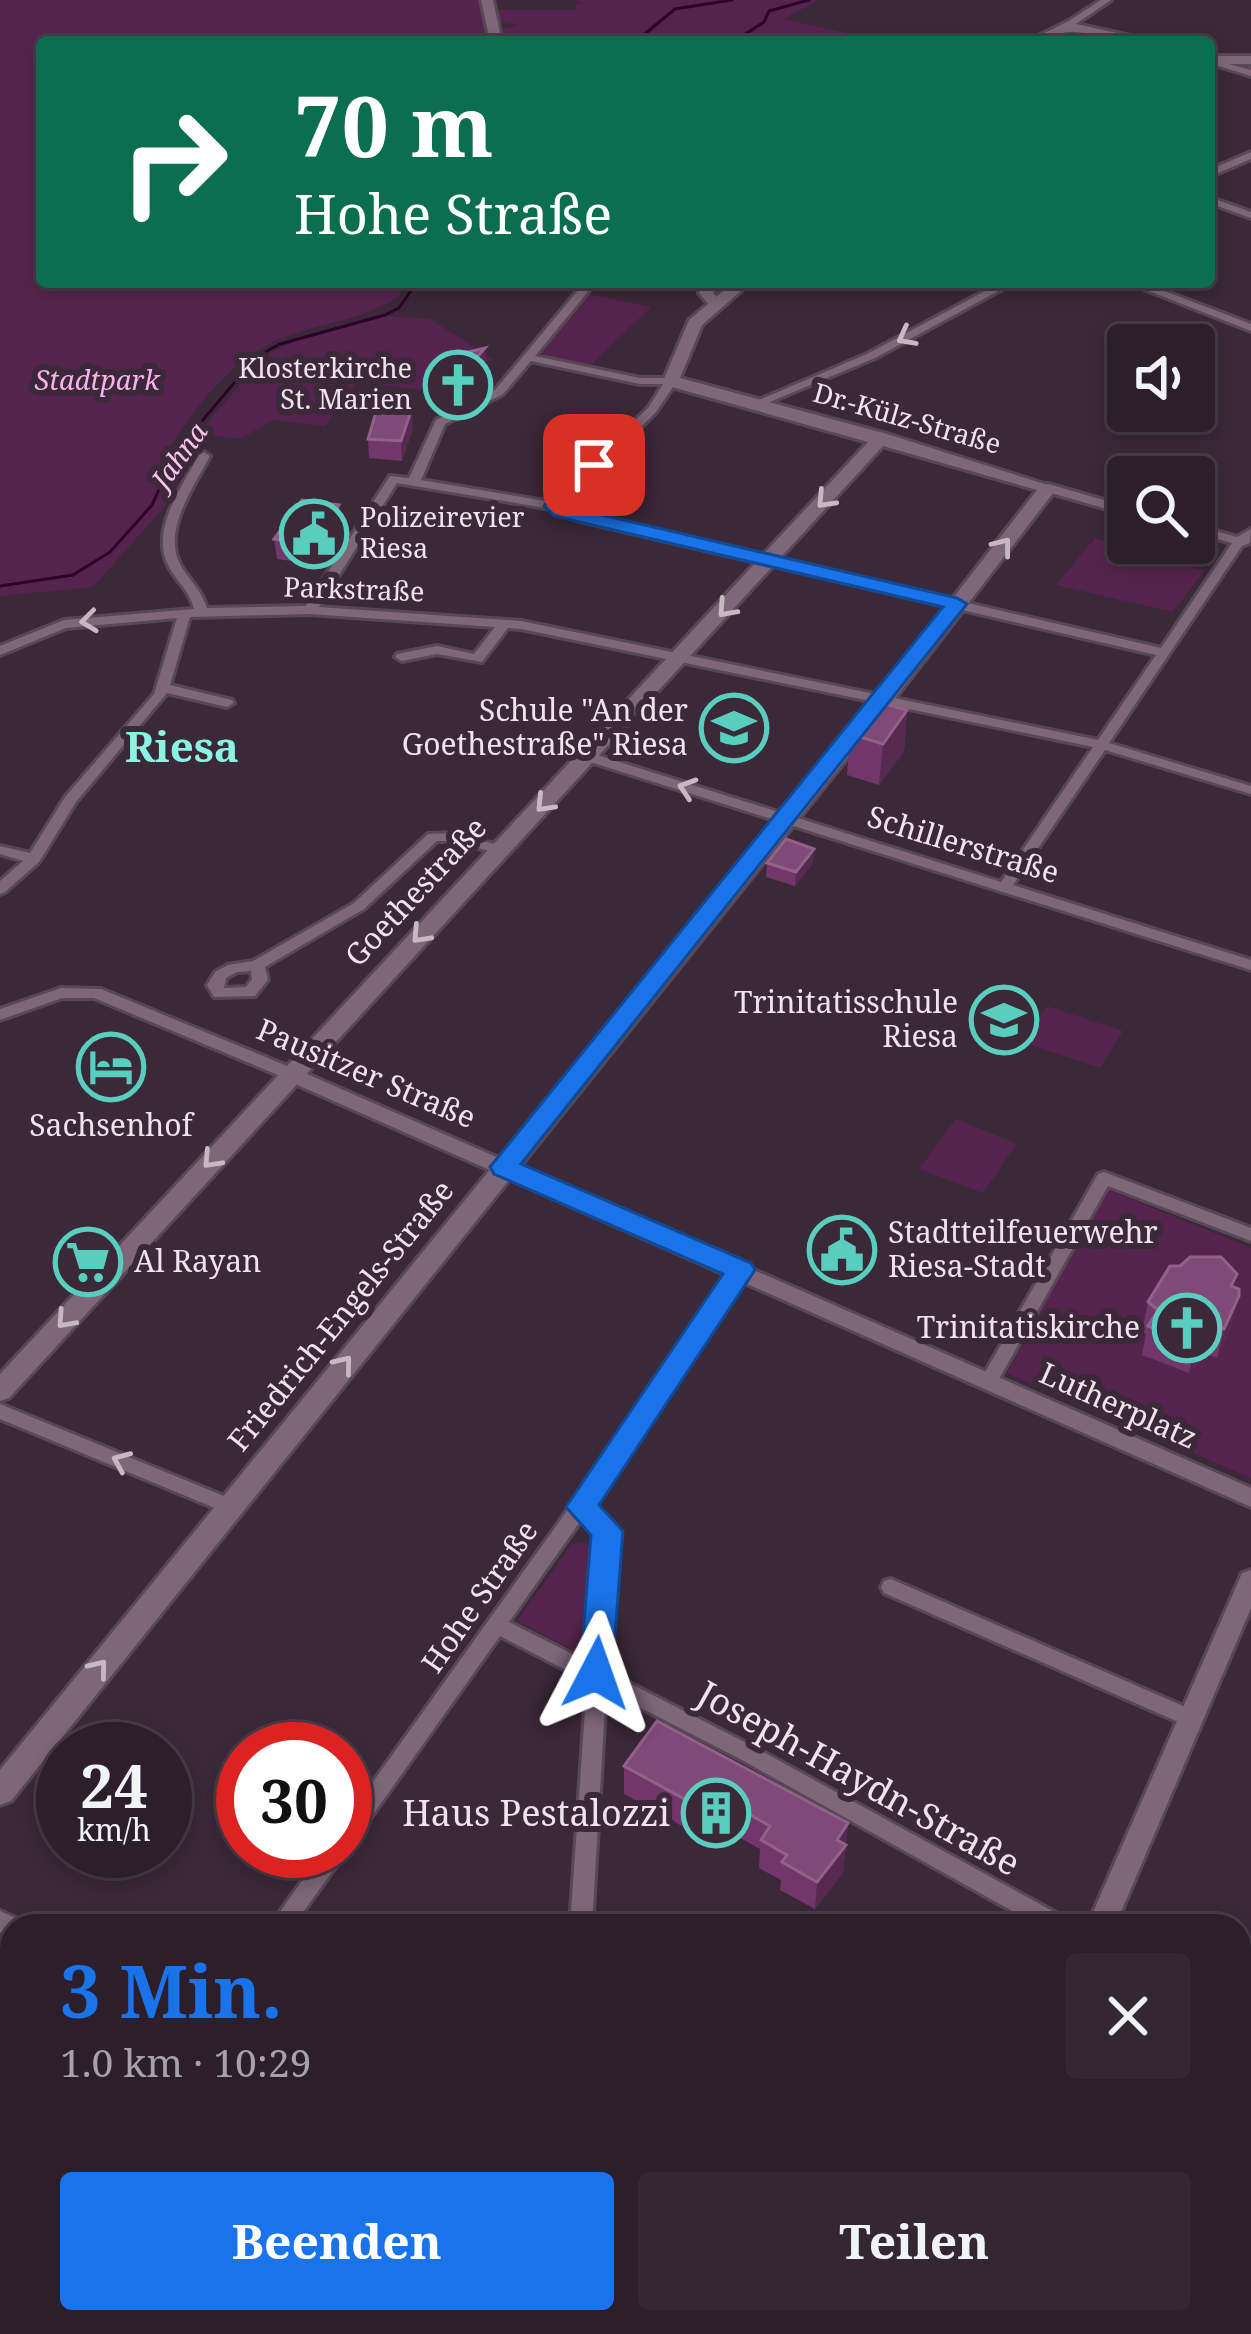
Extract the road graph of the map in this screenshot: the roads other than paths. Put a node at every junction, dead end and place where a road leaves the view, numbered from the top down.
1 (487, 0) edge
2 (1107, 0) edge
3 (1092, 4) edge
4 (1067, 26) junction
5 (495, 36) edge
6 (1046, 36) edge
7 (1112, 36) edge
8 (1215, 60) edge
9 (1251, 60) edge
10 (1215, 61) edge
11 (1251, 73) edge
12 (1251, 155) edge
13 (1215, 171) edge
14 (1215, 202) edge
15 (1229, 207) junction
16 (1215, 215) edge
17 (1251, 215) edge
18 (586, 288) edge
19 (708, 288) edge
20 (735, 288) edge
21 (999, 288) edge
22 (1146, 288) edge
23 (715, 303) junction
24 (1251, 328) edge
25 (530, 358) junction
26 (671, 381) junction
27 (756, 404) junction
28 (881, 438) junction
29 (204, 456) dead end
30 (414, 481) junction
31 (1048, 488) junction
32 (1107, 505) edge
33 (554, 506) junction
34 (1215, 533) edge
35 (1247, 540) edge
36 (769, 561) junction
37 (957, 604) junction
38 (310, 610) junction
39 (201, 612) junction
40 (184, 616) junction
41 (505, 624) junction
42 (0, 651) edge
43 (1162, 652) junction
44 (680, 656) junction
45 (402, 657) dead end
46 (165, 688) junction
47 (886, 697) junction
48 (227, 703) dead end
49 (1102, 745) junction
50 (590, 757) junction
51 (1251, 790) edge
52 (785, 819) junction
53 (0, 850) edge
54 (501, 850) junction
55 (34, 859) junction
56 (1006, 885) junction
57 (0, 889) edge
58 (257, 965) dead end
59 (1251, 965) edge
60 (0, 1015) edge
61 (291, 1074) junction
62 (504, 1167) junction
63 (1251, 1234) edge
64 (741, 1270) junction
65 (989, 1381) junction
66 (0, 1391) edge
67 (0, 1411) edge
68 (1251, 1498) edge
69 (229, 1506) junction
70 (581, 1507) junction
71 (1251, 1580) edge
72 (891, 1587) dead end
73 (497, 1625) junction
74 (596, 1673) junction
75 (1190, 1718) junction
76 (0, 1792) edge
77 (372, 1800) edge
78 (316, 1878) edge
79 (290, 1914) edge
80 (582, 1914) edge
81 (1037, 1914) edge
82 (1106, 1914) edge

1 - 5 street
2 - 3 street
3 - 4 street
4 - 6 main road
4 - 7 main road
8 - 9 main road
10 - 11 street
12 - 13 street
14 - 15 street
15 - 16 street
15 - 17 street
18 - 25 street
19 - 23 street
20 - 23 main road
21 -> 27 street
22 - 24 street
23 - 26 main road
25 - 26 street
25 - 30 street
26 - 27 main road, Dr.-Külz-Straße
26 - 33 street
27 - 28 main road, Dr.-Külz-Straße
28 - 31 main road, Dr.-Külz-Straße
28 -> 36 main road, Goethestraße
29 - 39 street
30 - 33 street
30 - 38 street
31 - 32 street, Dr.-Külz-Straße
37 -> 31 main road, Friedrich-Engels-Straße
33 - 36 street
34 - 35 street
35 - 43 street
36 - 37 street
36 -> 44 main road, Goethestraße
37 - 43 street
37 - 47 main road, Friedrich-Engels-Straße
38 - 39 street, Parkstraße
38 - 41 street, Parkstraße
39 - 40 street, Parkstraße
40 -> 42 street, Parkstraße
40 - 46 street
41 - 44 street, Parkstraße
41 - 45 street
43 - 49 street
44 - 47 street, Parkstraße
44 - 50 main road, Goethestraße
46 - 48 street
46 - 55 street
47 - 49 street, Parkstraße
47 - 52 main road, Friedrich-Engels-Straße
49 - 51 street, Parkstraße
49 - 56 street
52 -> 50 street, Schillerstraße
50 -> 54 main road, Goethestraße
52 - 56 street, Schillerstraße
52 - 62 main road, Friedrich-Engels-Straße
53 - 55 street
54 - 58 street
54 -> 61 main road, Goethestraße
55 - 57 street
56 - 59 street, Schillerstraße
60 - 61 street, Pausitzer Straße
61 - 62 street, Pausitzer Straße
61 -> 66 main road, Goethestraße
62 - 64 street, Pausitzer Straße
69 -> 62 main road, Friedrich-Engels-Straße
63 - 65 street, Lutherplatz
64 - 65 street, Pausitzer Straße
64 - 70 street, Hohe Straße
65 - 68 street, Lutherplatz
69 -> 67 street
76 -> 69 main road, Friedrich-Engels-Straße
70 - 73 street, Hohe Straße
70 - 74 street
71 - 75 street
72 - 75 street
73 - 74 street, Joseph-Haydn-Straße
73 - 77 street, Hohe Straße
74 - 80 street
74 - 81 street, Joseph-Haydn-Straße
75 - 82 street
78 - 79 street

